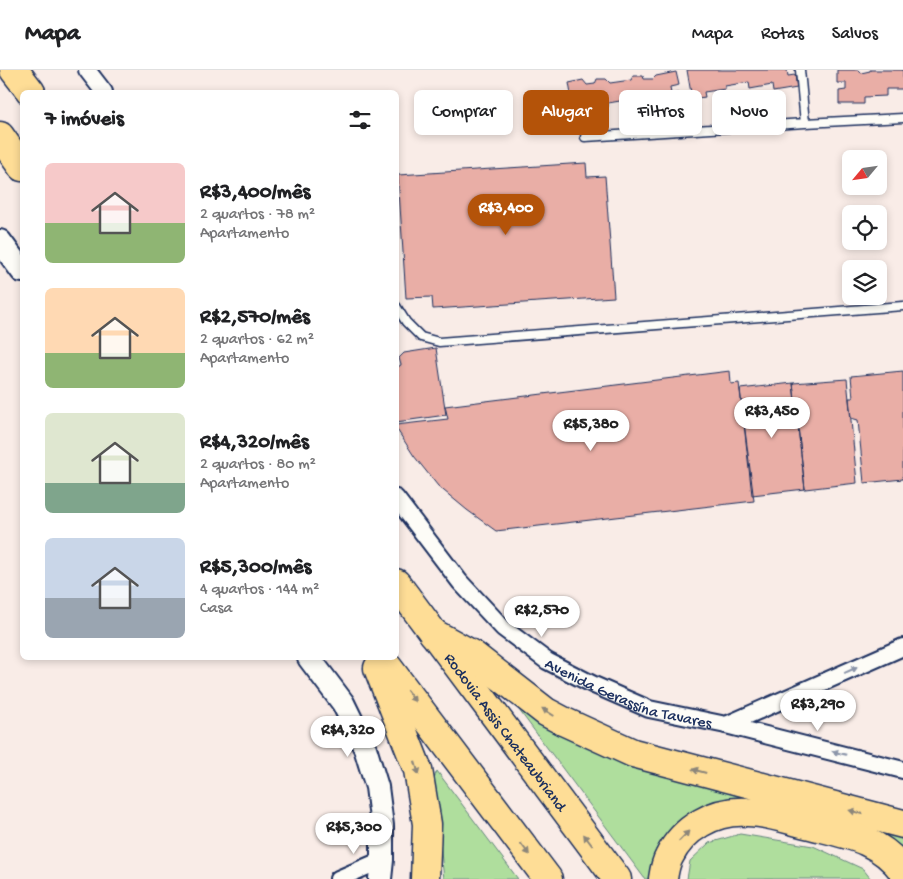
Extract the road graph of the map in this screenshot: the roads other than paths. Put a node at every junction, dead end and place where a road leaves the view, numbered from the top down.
1 (14, 70) edge
2 (87, 70) edge
3 (800, 70) edge
4 (29, 90) edge
5 (102, 90) edge
6 (903, 118) edge
7 (805, 123) junction
8 (0, 136) edge
9 (585, 137) dead end
10 (20, 164) edge
11 (0, 241) edge
12 (20, 268) edge
13 (903, 306) edge
14 (399, 311) edge
15 (399, 502) edge
16 (399, 587) edge
17 (433, 633) junction
18 (903, 647) edge
19 (310, 660) edge
20 (375, 660) edge
21 (383, 660) edge
22 (726, 725) junction
23 (903, 770) edge
24 (903, 824) edge
25 (381, 870) edge
26 (903, 871) edge
27 (338, 879) edge
28 (425, 879) edge
29 (548, 879) edge
30 (618, 879) edge
31 (663, 879) edge

1 - 4 highway
2 - 5 street
3 - 7 lane
6 - 7 lane
7 - 9 lane
8 - 10 highway
11 - 12 main road
13 - 14 lane
15 - 22 street, Avenida Gerassína Tavares
16 - 17 highway, Rodovia Assis Chateaubriand
24 -> 17 highway
30 -> 17 highway, Rodovia Assis Chateaubriand
22 -> 18 street
19 - 25 main road
20 -> 28 highway
21 -> 29 highway
23 -> 22 street, Avenida Gerassína Tavares
25 - 27 street
31 -> 26 highway

